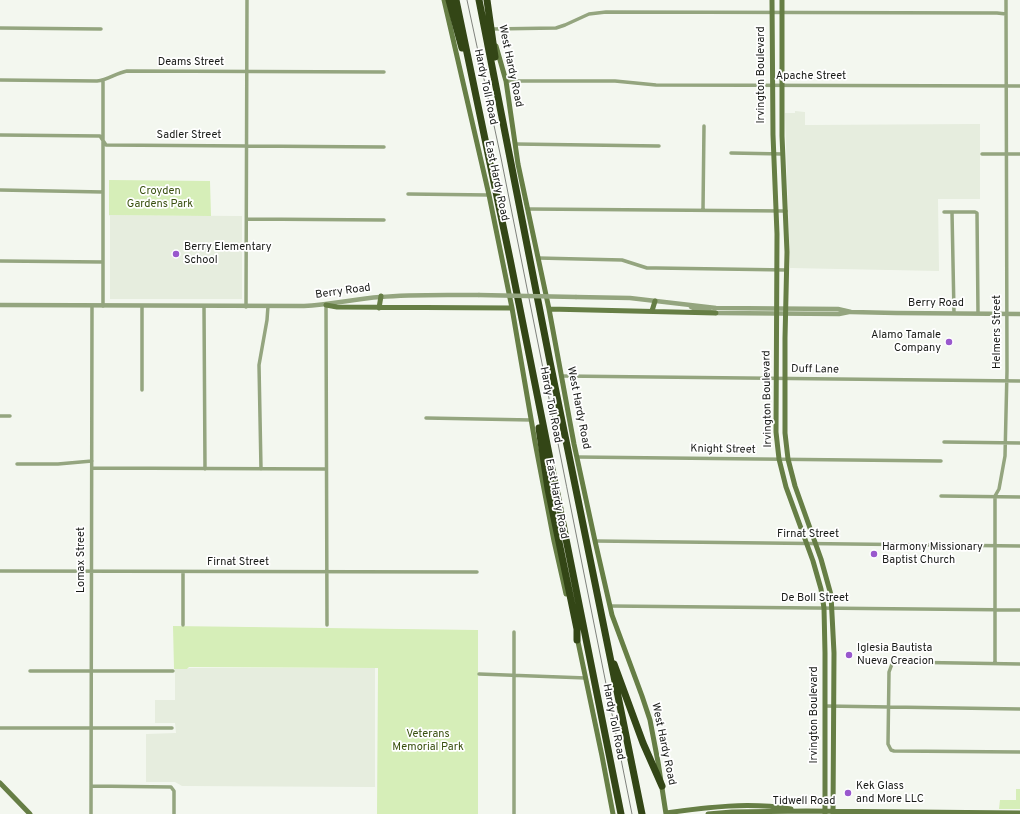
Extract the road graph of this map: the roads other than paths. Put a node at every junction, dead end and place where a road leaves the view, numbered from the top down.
1 (247, 0) edge
2 (444, 0) edge
3 (449, 0) edge
4 (456, 0) edge
5 (479, 0) edge
6 (487, 0) edge
7 (772, 0) edge
8 (782, 0) edge
9 (1006, 0) edge
10 (772, 13) junction
11 (782, 13) junction
12 (1006, 14) junction
13 (0, 28) edge
14 (101, 29) dead end
15 (492, 29) junction
16 (246, 72) junction
17 (384, 72) dead end
18 (0, 80) edge
19 (103, 80) junction
20 (506, 81) junction
21 (474, 85) junction
22 (773, 86) junction
23 (781, 86) junction
24 (1005, 86) junction
25 (1020, 86) edge
26 (704, 126) dead end
27 (0, 135) edge
28 (103, 140) junction
29 (511, 143) junction
30 (246, 146) junction
31 (659, 146) dead end
32 (384, 147) dead end
33 (731, 153) dead end
34 (773, 154) junction
35 (783, 154) junction
36 (982, 154) dead end
37 (1020, 154) edge
38 (1007, 155) junction
39 (775, 188) junction
40 (0, 190) edge
41 (103, 192) junction
42 (408, 194) dead end
43 (489, 195) junction
44 (785, 200) junction
45 (528, 209) junction
46 (703, 210) junction
47 (776, 211) junction
48 (786, 211) junction
49 (944, 212) dead end
50 (952, 212) junction
51 (247, 219) junction
52 (384, 220) dead end
53 (538, 258) junction
54 (0, 261) edge
55 (103, 262) junction
56 (778, 270) junction
57 (787, 270) junction
58 (381, 296) junction
59 (655, 301) junction
60 (0, 305) edge
61 (326, 305) junction
62 (688, 305) junction
63 (92, 306) junction
64 (103, 306) junction
65 (142, 306) junction
66 (204, 306) junction
67 (268, 306) junction
68 (246, 307) junction
69 (379, 308) junction
70 (512, 308) junction
71 (778, 308) junction
72 (786, 308) junction
73 (548, 309) junction
74 (652, 311) junction
75 (851, 312) junction
76 (716, 313) junction
77 (954, 313) junction
78 (978, 313) junction
79 (1007, 313) junction
80 (778, 314) junction
81 (785, 314) junction
82 (1020, 314) edge
83 (532, 371) junction
84 (562, 376) junction
85 (776, 378) junction
86 (785, 378) junction
87 (1006, 381) junction
88 (1020, 382) edge
89 (142, 390) dead end
90 (0, 416) edge
91 (10, 416) dead end
92 (426, 418) dead end
93 (531, 420) junction
94 (944, 442) dead end
95 (1005, 443) junction
96 (1020, 443) edge
97 (577, 457) junction
98 (779, 459) junction
99 (788, 459) junction
100 (92, 461) junction
101 (940, 461) dead end
102 (17, 464) dead end
103 (92, 468) junction
104 (205, 469) junction
105 (262, 469) junction
106 (326, 469) junction
107 (941, 496) dead end
108 (996, 496) junction
109 (1020, 497) edge
110 (595, 541) junction
111 (807, 544) junction
112 (816, 544) junction
113 (995, 545) junction
114 (1020, 546) edge
115 (0, 571) edge
116 (92, 572) junction
117 (183, 572) junction
118 (326, 572) junction
119 (476, 572) dead end
120 (610, 606) junction
121 (824, 608) junction
122 (832, 608) junction
123 (995, 609) junction
124 (1020, 610) edge
125 (183, 625) dead end
126 (327, 625) dead end
127 (514, 632) dead end
128 (577, 640) junction
129 (606, 641) junction
130 (995, 663) junction
131 (1020, 664) edge
132 (30, 671) dead end
133 (90, 671) junction
134 (173, 671) dead end
135 (480, 674) dead end
136 (514, 675) junction
137 (586, 678) junction
138 (825, 706) junction
139 (834, 706) junction
140 (889, 707) junction
141 (1020, 709) edge
142 (0, 728) edge
143 (90, 728) junction
144 (172, 728) dead end
145 (1020, 752) edge
146 (825, 759) junction
147 (834, 759) junction
148 (0, 783) edge
149 (91, 786) junction
150 (662, 786) junction
151 (806, 812) junction
152 (676, 813) edge
153 (825, 813) edge
154 (833, 813) edge
155 (880, 813) edge
156 (919, 813) edge
157 (1020, 813) edge
158 (30, 814) edge
159 (91, 814) edge
160 (174, 814) edge
161 (514, 814) edge
162 (613, 814) edge
163 (620, 814) edge
164 (642, 814) edge
165 (666, 814) edge
166 (708, 814) edge
167 (983, 814) edge

1 - 16 street
2 - 43 main road, East Hardy Road
3 - 21 highway
4 - 21 highway, Hardy Toll Road
5 - 29 highway, Hardy Toll Road
6 - 15 main road, West Hardy Road
6 - 29 highway
7 - 10 main road, Irvington Boulevard
8 - 11 main road, Irvington Boulevard
9 - 12 street, Helmers Street
10 - 11 street
10 - 15 street
10 - 22 main road, Irvington Boulevard
11 - 12 street
11 - 23 main road, Irvington Boulevard
12 - 24 street, Helmers Street
13 - 14 street
15 - 20 main road, West Hardy Road
16 - 17 street, Deams Street
16 - 19 street, Deams Street
16 - 30 street
18 - 19 street, Deams Street
19 - 28 street
20 - 22 street, Apache Street
20 - 29 main road, West Hardy Road
21 - 83 highway, Hardy Toll Road
22 - 23 street, Apache Street
22 - 34 main road, Irvington Boulevard
23 - 24 street, Apache Street
23 - 35 main road, Irvington Boulevard
24 - 25 street, Apache Street
24 - 38 street, Helmers Street
26 - 46 street
27 - 28 street, Sadler Street
28 - 30 street, Sadler Street
28 - 41 street
29 - 31 street
29 - 45 main road, West Hardy Road
29 - 129 highway, Hardy Toll Road
30 - 32 street, Sadler Street
30 - 51 street
33 - 34 street
34 - 35 street
34 - 39 main road, Irvington Boulevard
35 - 44 main road, Irvington Boulevard
36 - 38 street
37 - 38 street
38 - 79 street, Helmers Street
39 - 44 main road
39 - 47 main road, Irvington Boulevard
40 - 41 street
41 - 55 street
42 - 43 street
43 - 70 main road, East Hardy Road
44 - 48 main road, Irvington Boulevard
45 - 46 street
45 - 53 main road, West Hardy Road
46 - 47 street
47 - 48 street
47 - 56 main road, Irvington Boulevard
48 - 57 main road, Irvington Boulevard
49 - 50 street
50 - 77 street
50 - 78 street
51 - 52 street
51 - 68 street
53 - 56 street
53 - 73 main road, West Hardy Road
54 - 55 street
55 - 64 street
56 - 57 street
56 - 71 main road, Irvington Boulevard
57 - 72 main road, Irvington Boulevard
58 - 59 street, Berry Road, bridge
58 - 61 street, Berry Road
58 - 69 main road
59 - 62 street, Berry Road
59 - 74 main road
60 - 63 street, Berry Road
61 - 67 street, Berry Road
61 - 69 main road
61 - 106 street
62 - 71 street, Berry Road
62 - 76 street, Berry Road
63 - 64 street, Berry Road
63 - 100 street, Lomax Street
64 - 65 street, Berry Road
65 - 66 street, Berry Road
65 - 89 street
66 - 68 street, Berry Road
66 - 104 street
67 - 68 street, Berry Road
67 - 105 street
69 - 70 main road
70 - 93 main road, East Hardy Road
71 - 72 street, Berry Road
71 - 80 main road, Irvington Boulevard
72 - 75 street, Berry Road
72 - 81 main road, Irvington Boulevard
73 - 74 main road
73 - 84 main road, West Hardy Road
74 - 76 main road
75 - 77 street, Berry Road
75 - 81 street, Berry Road
76 - 80 street, Berry Road
77 - 78 street, Berry Road
78 - 79 street, Berry Road
79 - 82 street, Berry Road
79 - 87 street, Helmers Street
80 - 81 street, Berry Road
80 - 85 main road, Irvington Boulevard
81 - 86 main road, Irvington Boulevard
83 - 128 highway
83 - 163 highway, Hardy Toll Road
84 - 85 street, Duff Lane
84 - 97 main road, West Hardy Road
85 - 86 street, Duff Lane
85 - 98 main road, Irvington Boulevard
86 - 87 street, Duff Lane
86 - 99 main road, Irvington Boulevard
87 - 88 street, Duff Lane
87 - 95 street, Helmers Street
90 - 91 street
92 - 93 street
93 - 128 main road, East Hardy Road
94 - 95 street
95 - 96 street
95 - 108 street, Helmers Street
97 - 98 street, Knight Street
97 - 110 main road, West Hardy Road
98 - 99 street, Knight Street
98 - 111 main road, Irvington Boulevard
99 - 101 street, Knight Street
99 - 112 main road, Irvington Boulevard
100 - 102 street
100 - 103 street, Lomax Street
103 - 104 street
103 - 116 street, Lomax Street
104 - 105 street
105 - 106 street
106 - 118 street
107 - 108 street
108 - 109 street
108 - 113 street, Helmers Street
110 - 111 street, Firnat Street
110 - 120 main road, West Hardy Road
111 - 112 street, Firnat Street
111 - 121 main road, Irvington Boulevard
112 - 113 street, Firnat Street
112 - 122 main road, Irvington Boulevard
113 - 114 street, Firnat Street
113 - 123 street, Helmers Street
115 - 116 street, Firnat Street
116 - 117 street, Firnat Street
116 - 133 street, Lomax Street
117 - 118 street, Firnat Street
117 - 125 street
118 - 119 street, Firnat Street
118 - 126 street
120 - 121 street, De Boll Street
120 - 150 main road, West Hardy Road
121 - 122 street, De Boll Street
121 - 138 main road, Irvington Boulevard
122 - 123 street, De Boll Street
122 - 139 main road, Irvington Boulevard
123 - 124 street, De Boll Street
123 - 130 street, Helmers Street
127 - 136 street
128 - 137 main road, East Hardy Road
129 - 150 highway
129 - 164 highway, Hardy Toll Road
130 - 131 street
130 - 140 street
132 - 133 street
133 - 134 street
133 - 143 street, Lomax Street
135 - 136 street
136 - 137 street
136 - 161 street
137 - 162 main road, East Hardy Road
138 - 139 street
138 - 146 main road, Irvington Boulevard
139 - 140 street
139 - 147 main road, Irvington Boulevard
140 - 141 street
140 - 145 street
142 - 143 street
143 - 144 street
143 - 149 street, Lomax Street
146 - 147 main road
146 - 153 main road, Irvington Boulevard
147 - 154 main road, Irvington Boulevard
148 - 158 main road
149 - 159 street, Lomax Street
149 - 160 street
150 - 165 main road, West Hardy Road
151 - 152 main road
151 - 153 main road, Tidwell Road
151 - 166 main road, Tidwell Road
152 - 165 main road
153 - 154 main road, Tidwell Road
154 - 155 main road, Tidwell Road
155 - 156 main road, Tidwell Road
156 - 167 main road, Tidwell Road
157 - 167 main road, Tidwell Road

